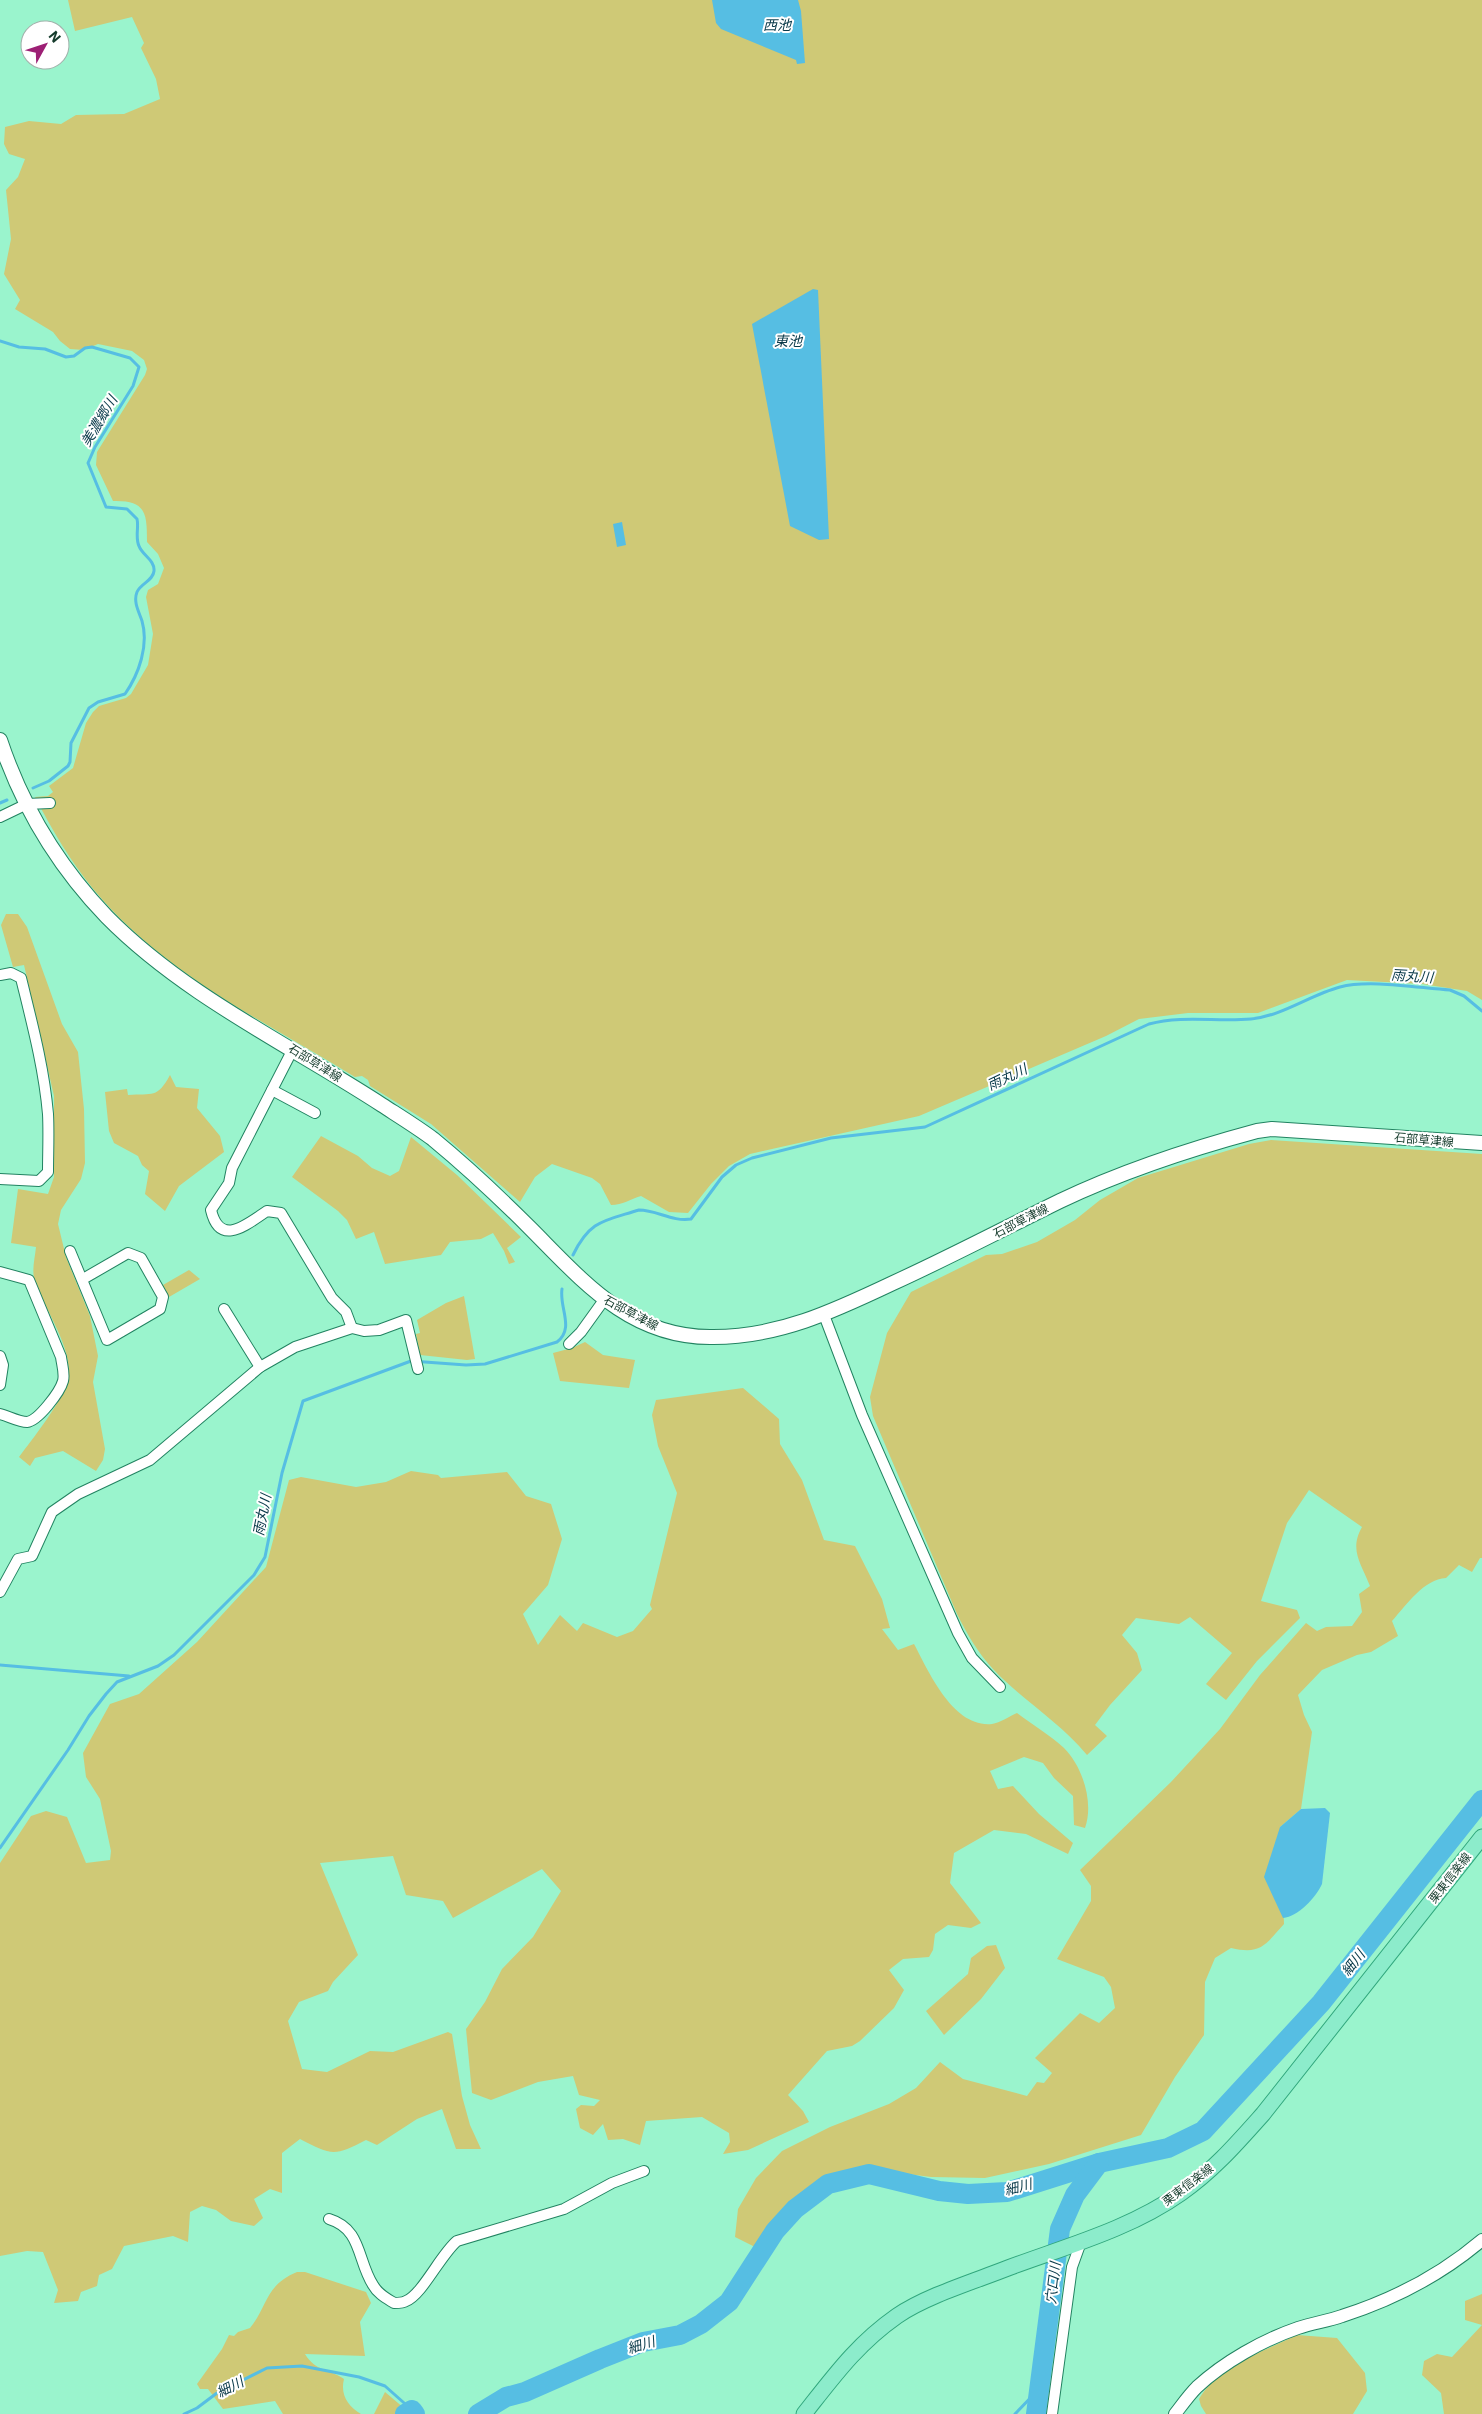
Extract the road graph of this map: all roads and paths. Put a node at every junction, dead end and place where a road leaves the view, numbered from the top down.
1 (0, 740) edge
2 (50, 803) dead end
3 (27, 804) junction
4 (0, 816) edge
5 (0, 976) edge
6 (293, 1049) junction
7 (272, 1090) junction
8 (315, 1113) dead end
9 (1482, 1143) edge
10 (0, 1179) edge
11 (70, 1251) dead end
12 (0, 1272) edge
13 (83, 1279) junction
14 (604, 1300) junction
15 (224, 1309) dead end
16 (824, 1315) junction
17 (352, 1328) junction
18 (569, 1344) dead end
19 (0, 1356) edge
20 (417, 1363) dead end
21 (260, 1367) junction
22 (0, 1385) edge
23 (0, 1414) edge
24 (0, 1592) edge
25 (1000, 1687) dead end
26 (1482, 1837) edge
27 (644, 2171) dead end
28 (329, 2219) dead end
29 (1482, 2240) edge
30 (1076, 2244) junction
31 (804, 2414) edge
32 (1052, 2414) edge
33 (1175, 2414) edge

1 - 3 main road, 石部草津線
2 - 3 street
3 - 4 street
3 - 6 main road, 石部草津線
5 - 10 street
6 - 7 street
6 - 14 main road, 石部草津線
7 - 8 street
7 - 17 street
9 - 16 main road, 石部草津線
11 - 13 street
12 - 23 street
13 - 13 street
14 - 16 main road, 石部草津線
14 - 18 street
15 - 21 street
16 - 25 street
17 - 20 street
17 - 21 street
19 - 22 street
21 - 24 street
26 - 30 main road, 栗東信楽線
27 - 28 street
29 - 33 street
30 - 31 main road, 栗東信楽線
30 - 32 street

